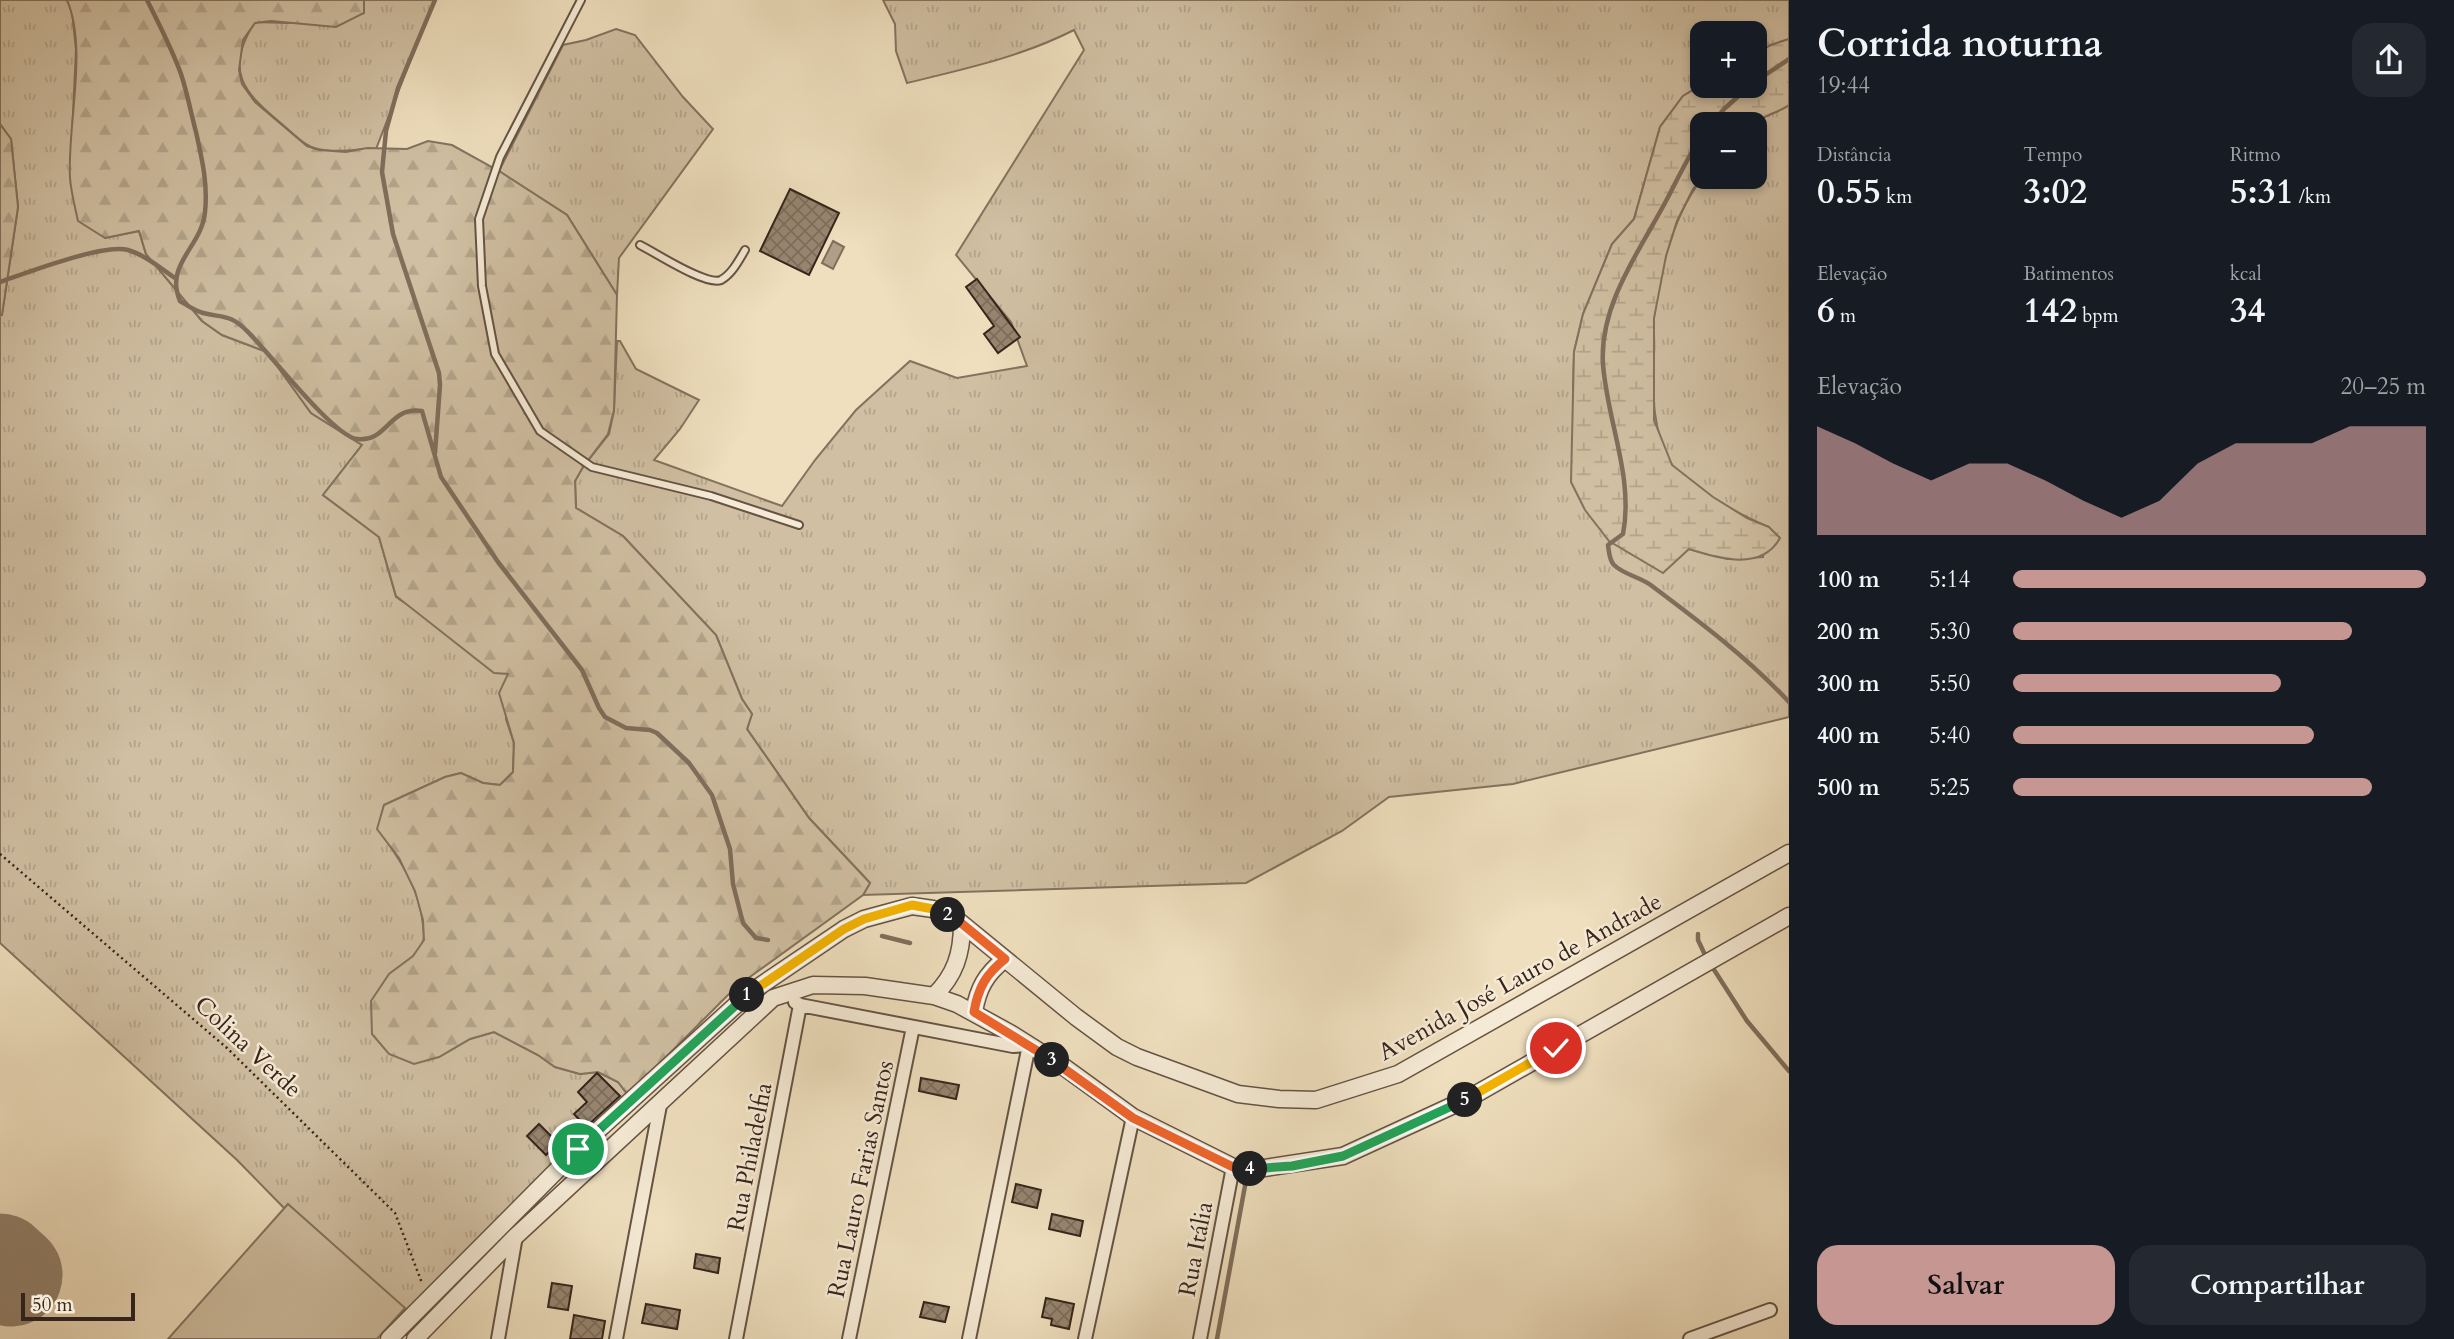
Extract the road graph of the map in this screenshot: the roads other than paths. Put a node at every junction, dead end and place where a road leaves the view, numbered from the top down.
1 (581, 0) edge
2 (640, 245) dead end
3 (745, 250) dead end
4 (799, 525) dead end
5 (1789, 853) edge
6 (1789, 916) edge
7 (962, 924) junction
8 (1005, 959) junction
9 (782, 993) junction
10 (934, 996) junction
11 (800, 1004) junction
12 (974, 1012) junction
13 (913, 1027) junction
14 (1029, 1045) junction
15 (661, 1099) junction
16 (1133, 1118) junction
17 (1237, 1168) junction
18 (516, 1236) junction
19 (1770, 1310) dead end
20 (388, 1339) edge
21 (415, 1339) edge
22 (498, 1339) edge
23 (617, 1339) edge
24 (736, 1339) edge
25 (849, 1339) edge
26 (969, 1339) edge
27 (1085, 1339) edge
28 (1200, 1339) edge
29 (1690, 1339) edge

1 - 4 lane
2 - 3 lane
5 - 8 street, Avenida José Lauro de Andrade
6 - 17 street
7 - 8 street, Avenida José Lauro de Andrade
7 - 10 street
7 - 20 street, Avenida José Lauro de Andrade
8 - 12 street
9 - 10 street
9 - 11 street
9 - 15 street
10 - 12 street
11 - 13 street
11 - 24 street, Rua Philadelfia
12 - 14 street
13 - 14 street
13 - 25 street, Rua Lauro Farias Santos
14 - 16 street
14 - 26 street
15 - 18 street
15 - 23 street
16 - 17 street
16 - 27 street
17 - 28 street, Rua Itália
18 - 21 street
18 - 22 street
19 - 29 street

